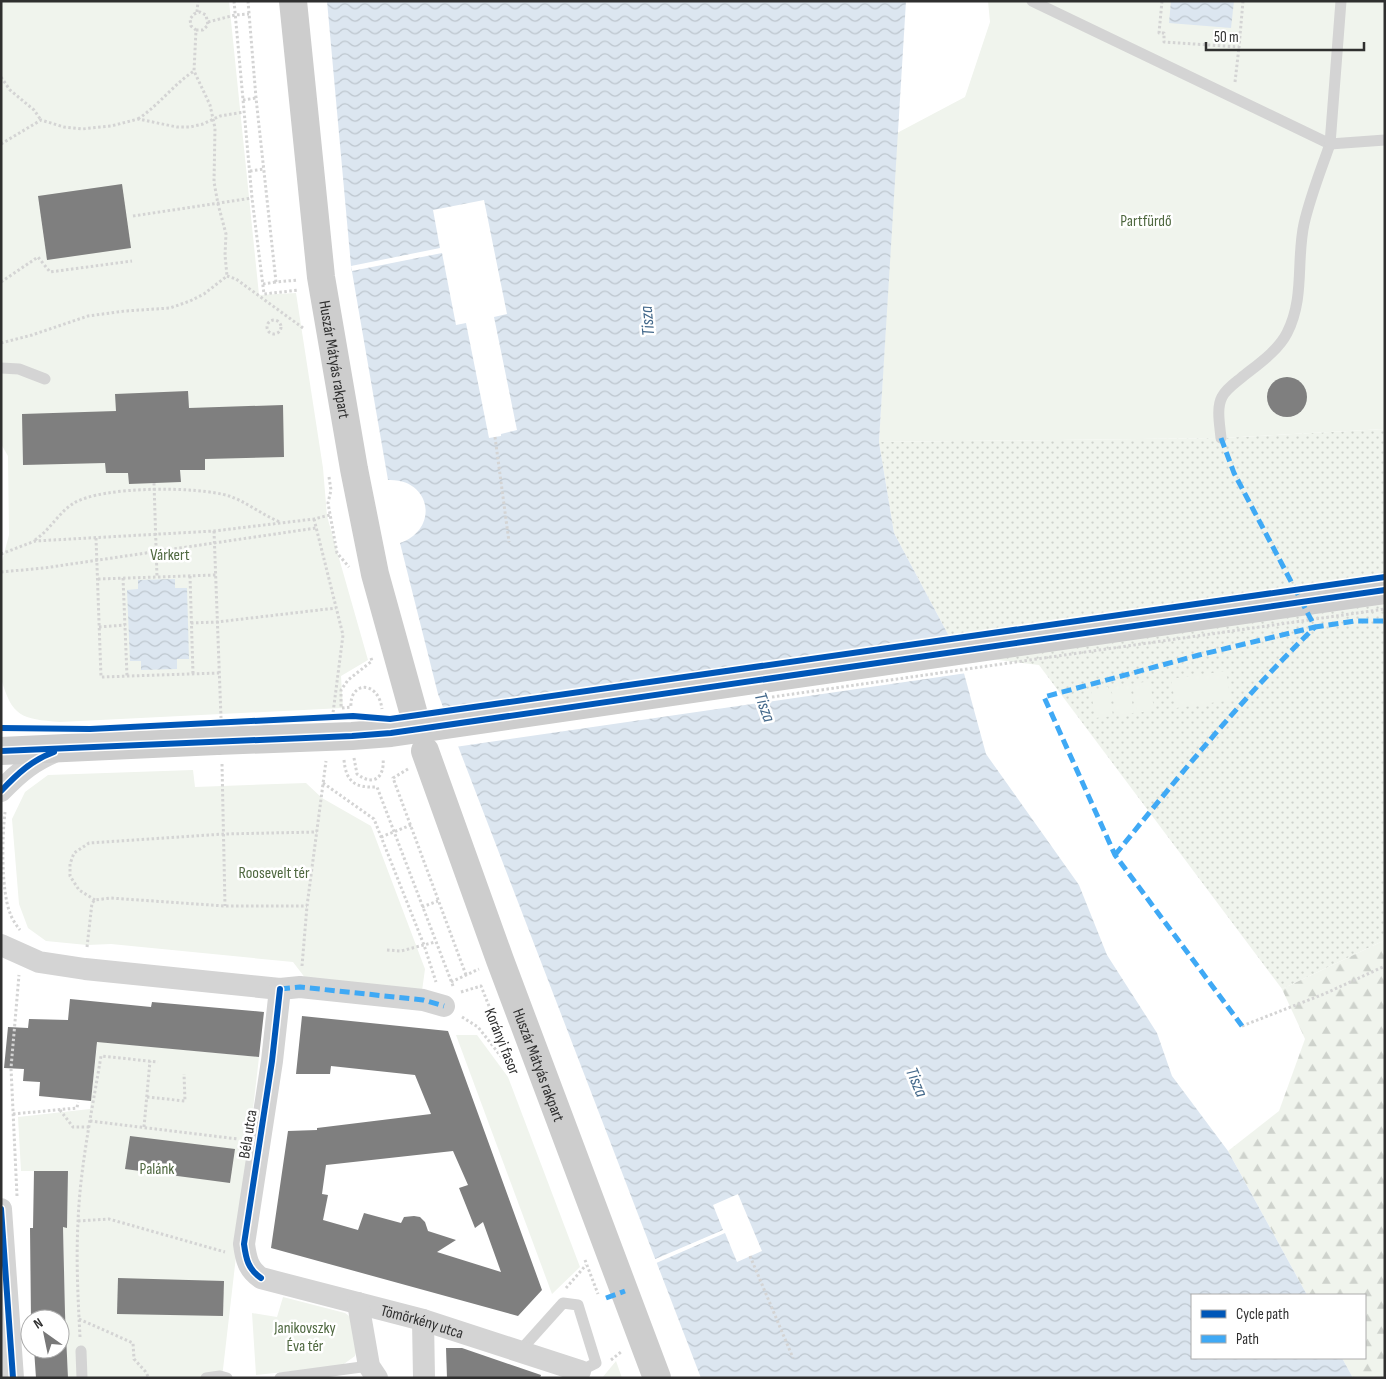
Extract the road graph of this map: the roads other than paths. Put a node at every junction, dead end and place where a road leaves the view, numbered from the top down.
1 (293, 1) edge
2 (1032, 1) edge
3 (1341, 1) edge
4 (1385, 140) edge
5 (1330, 144) junction
6 (1, 368) edge
7 (45, 380) dead end
8 (1221, 438) dead end
9 (1385, 590) edge
10 (413, 711) dead end
11 (66, 748) junction
12 (1, 751) edge
13 (426, 754) road end
14 (3, 800) edge
15 (11, 950) edge
16 (280, 989) junction
17 (451, 996) road end
18 (1, 1208) edge
19 (261, 1278) joint
20 (358, 1303) junction
21 (423, 1320) junction
22 (81, 1351) dead end
23 (519, 1352) junction
24 (580, 1371) joint
25 (373, 1372) edge
26 (13, 1378) edge
27 (82, 1378) edge
28 (206, 1378) edge
29 (226, 1378) edge
30 (280, 1378) edge
31 (424, 1378) edge
32 (657, 1378) edge

1 - 10 street, Huszár Mátyás rakpart
2 - 5 lane
3 - 5 lane
4 - 5 lane
5 - 8 lane
6 - 7 lane
9 - 11 street, bridge
11 - 12 street
11 - 14 street
13 - 32 street, Huszár Mátyás rakpart
15 - 16 street
16 - 17 street
16 - 19 street, Béla utca
18 - 26 street
19 - 20 street, Tömörkény utca
20 - 21 street, Tömörkény utca
20 - 25 street
21 - 23 street, Tömörkény utca
21 - 31 street
22 - 27 lane
23 - 24 street, Tömörkény utca
23 - 24 lane
25 - 30 lane
28 - 29 lane

